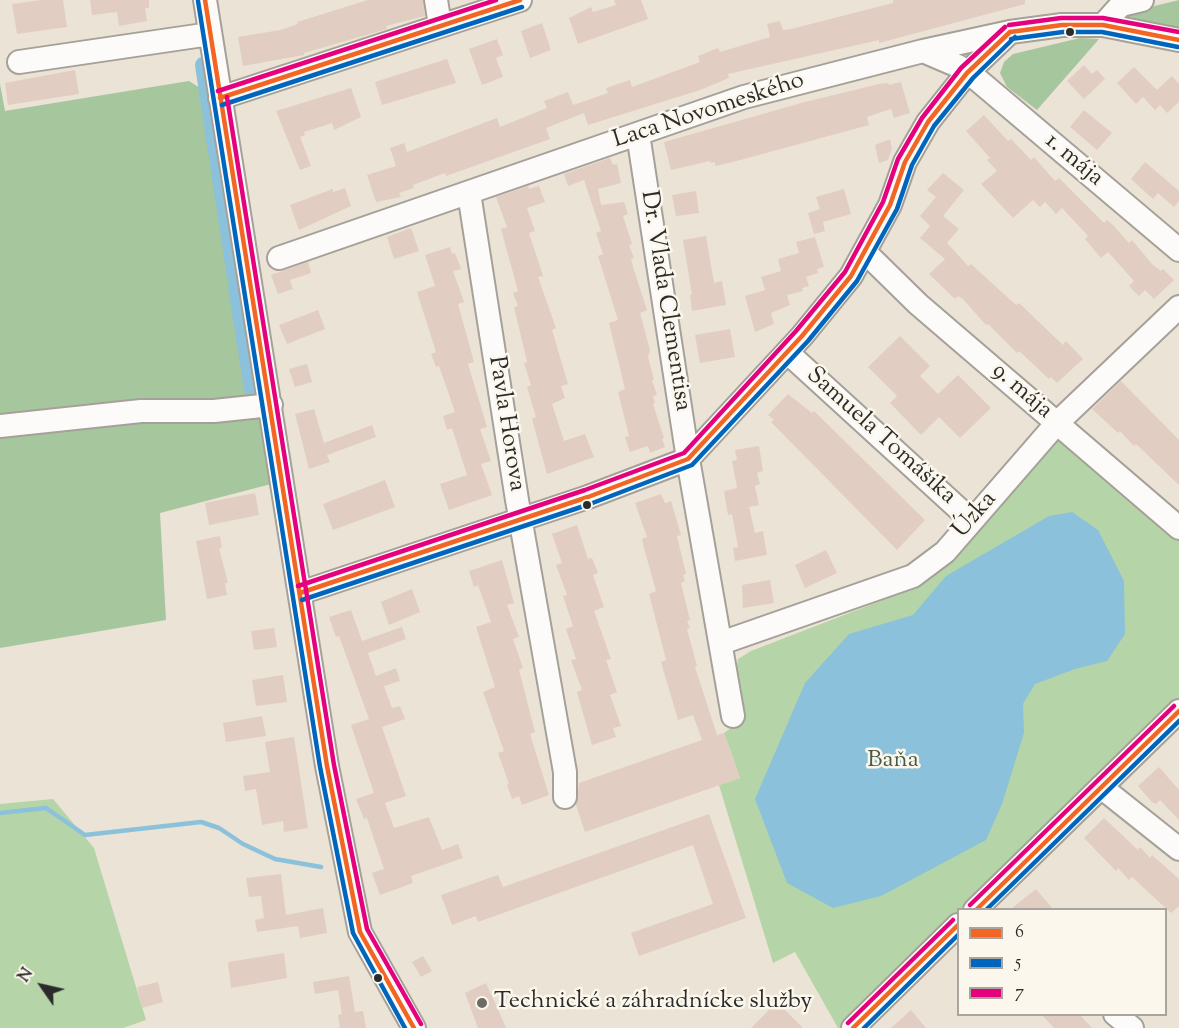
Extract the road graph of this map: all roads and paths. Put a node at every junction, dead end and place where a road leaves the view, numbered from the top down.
1 (205, 0) edge
2 (436, 0) edge
3 (520, 0) edge
4 (1143, 0) edge
5 (440, 25) junction
6 (1104, 25) junction
7 (1011, 32) junction
8 (210, 34) junction
9 (1179, 40) edge
10 (923, 51) junction
11 (20, 62) dead end
12 (967, 73) junction
13 (220, 98) junction
14 (638, 134) junction
15 (469, 193) junction
16 (1179, 250) edge
17 (866, 253) junction
18 (279, 258) dead end
19 (1179, 307) edge
20 (788, 353) junction
21 (270, 405) junction
22 (1057, 423) junction
23 (0, 426) edge
24 (688, 459) junction
25 (521, 520) junction
26 (972, 521) junction
27 (1179, 528) edge
28 (300, 593) junction
29 (721, 643) junction
30 (1179, 711) edge
31 (733, 716) dead end
32 (1101, 787) junction
33 (565, 797) dead end
34 (1179, 849) edge
35 (980, 908) edge
36 (957, 926) edge
37 (1117, 1016) edge
38 (414, 1028) edge
39 (853, 1028) edge
40 (1132, 1028) edge

1 - 8 street
2 - 5 street
3 - 5 street
4 - 6 street
5 - 13 street
6 - 7 street, Laca Novomeského
6 - 9 street, Laca Novomeského
7 - 10 street, Laca Novomeského
7 - 12 street
8 - 11 street
8 - 13 street
10 - 12 street, 1. mája
10 - 14 street, Laca Novomeského
12 - 16 street, 1. mája
12 - 17 street
13 - 21 street
14 - 15 street, Laca Novomeského
14 - 24 street, Dr. Vlada Clementisa
15 - 18 street, Laca Novomeského
15 - 25 street, Pavla Horova
17 - 20 street
17 - 22 street, 9. mája
19 - 22 street, Úzka
20 - 24 street
20 - 26 street, Samuela Tomášika
21 - 23 street
21 - 28 street
22 - 26 street, Úzka
22 - 27 street, 9. mája
24 - 25 street
24 - 29 street, Dr. Vlada Clementisa
25 - 28 street
25 - 33 street, Pavla Horova
26 - 29 street, Úzka
28 - 38 street
29 - 31 street, Dr. Vlada Clementisa
30 - 32 street
32 - 34 street
32 - 35 street
36 - 39 street
37 - 40 street

